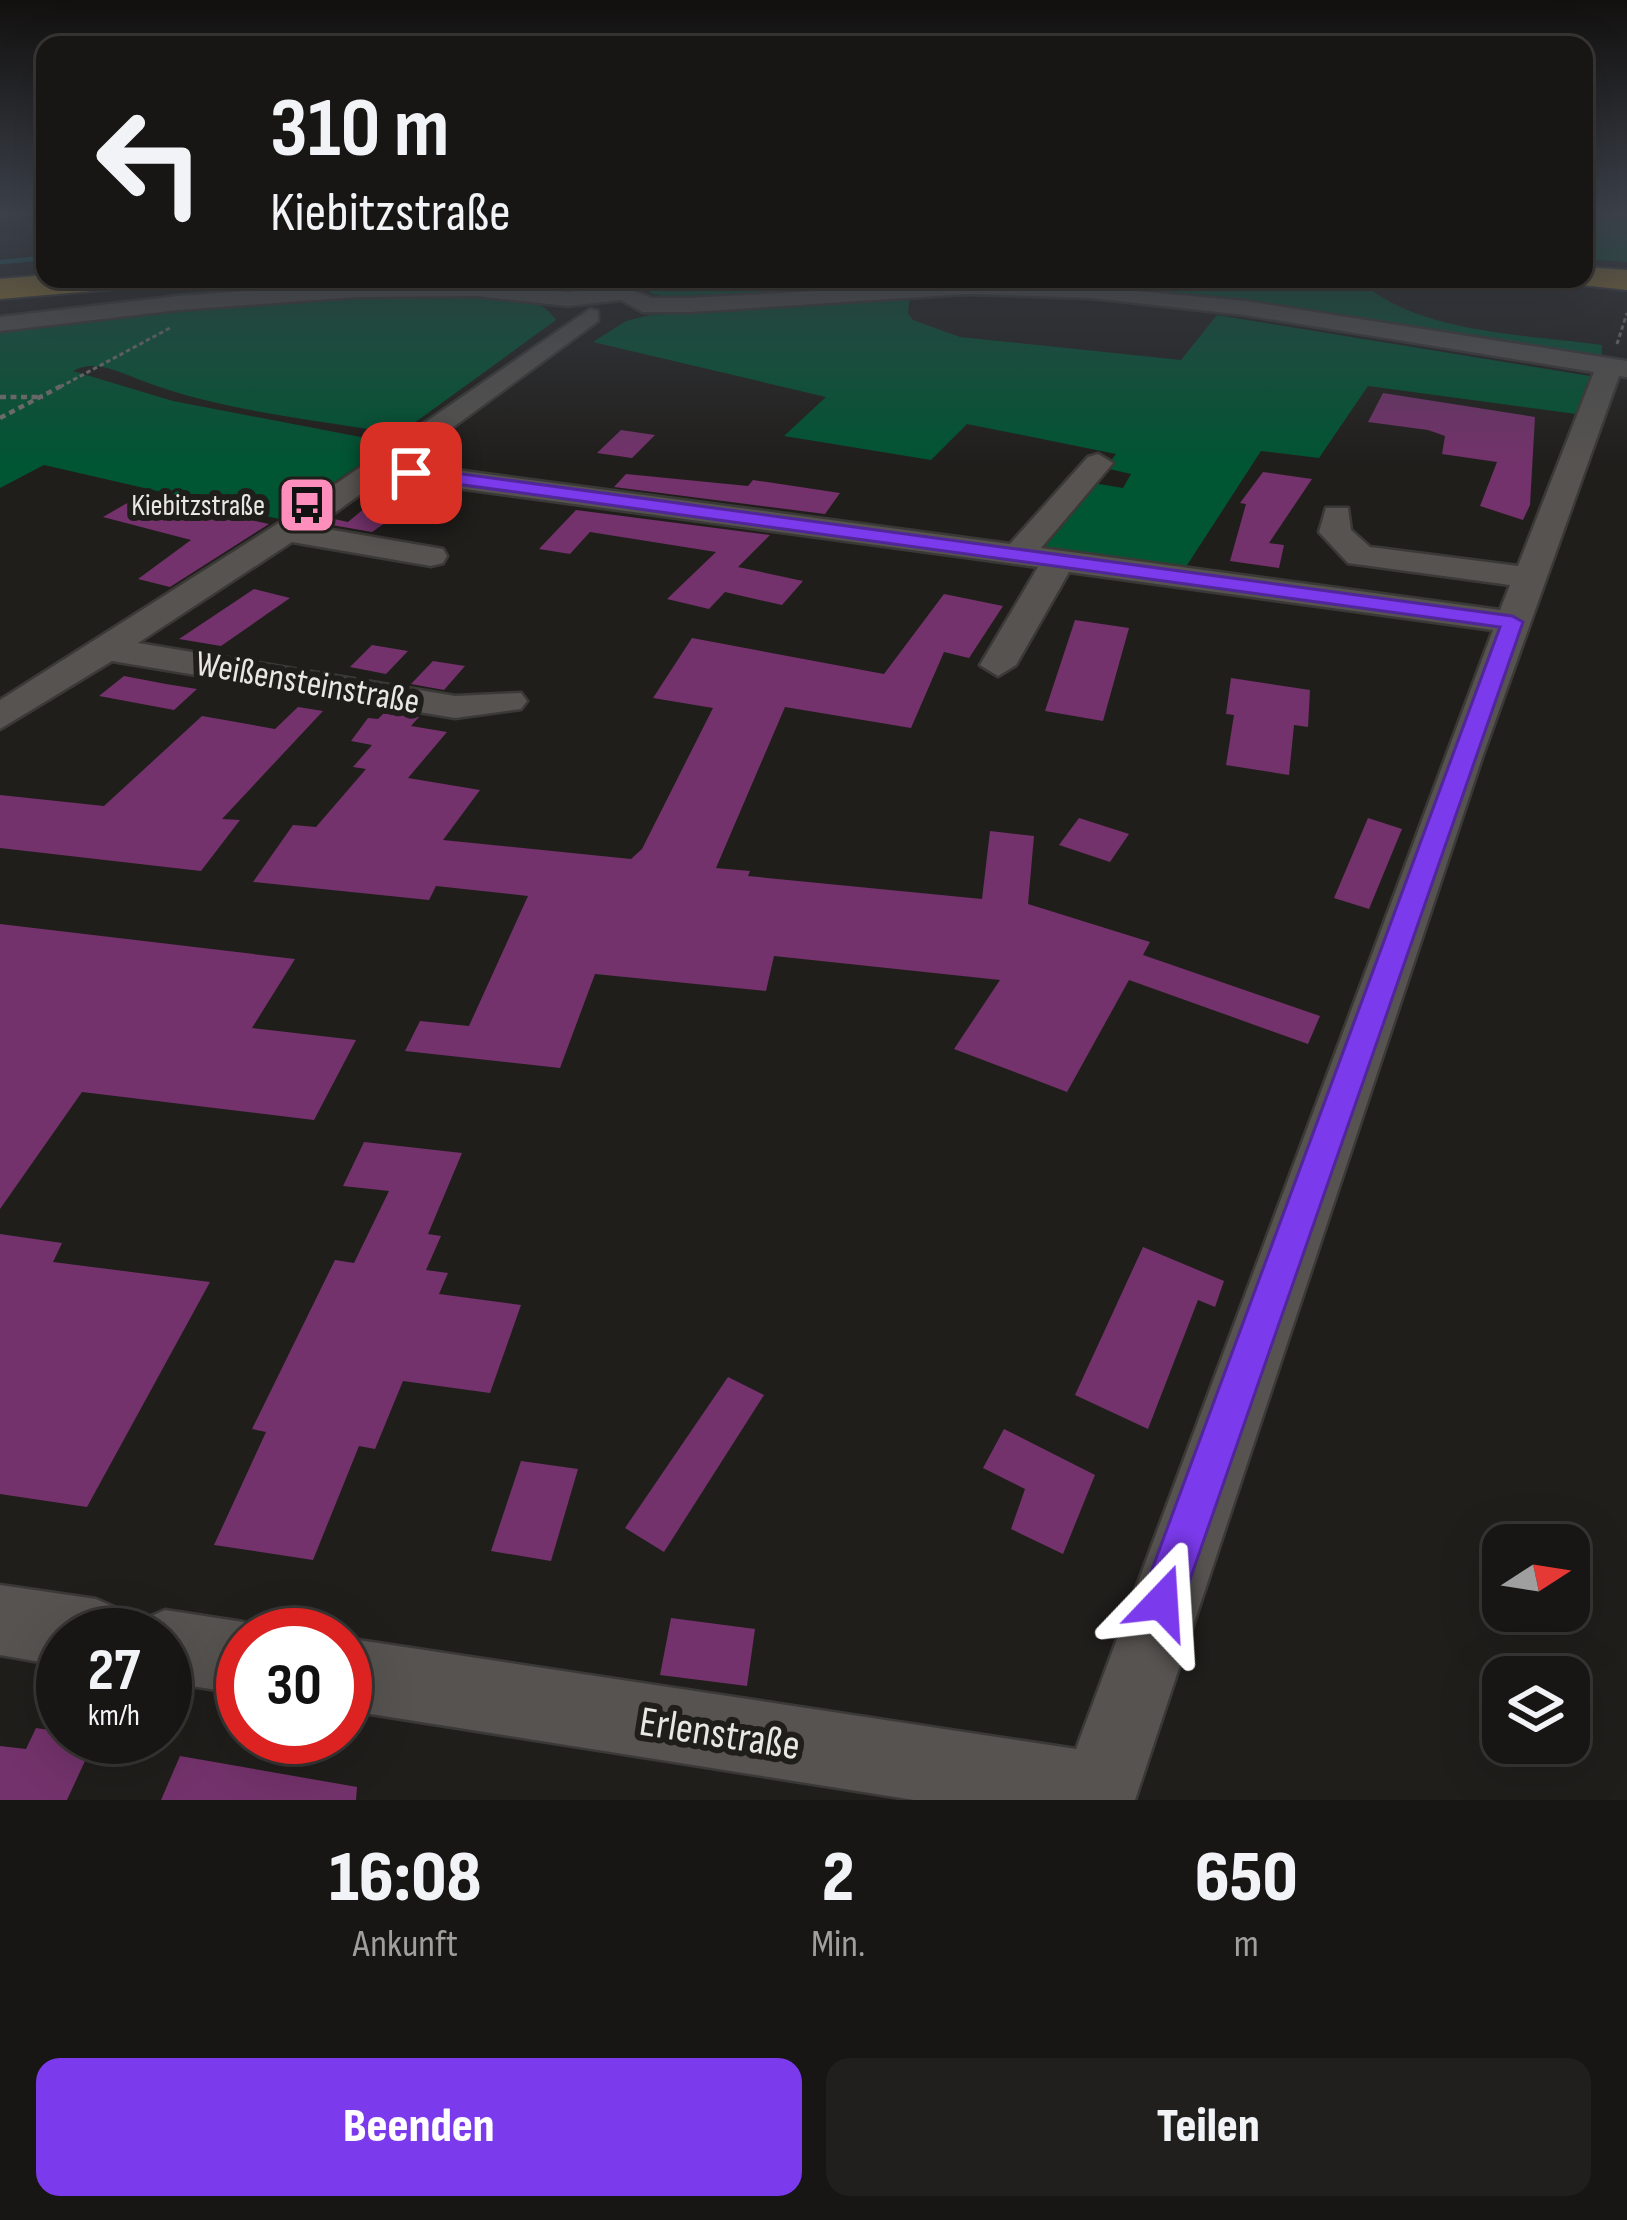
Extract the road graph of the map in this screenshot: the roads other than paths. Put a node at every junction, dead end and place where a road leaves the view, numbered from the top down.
1 (306, 296) edge
2 (517, 296) edge
3 (633, 296) edge
4 (658, 296) edge
5 (821, 296) edge
6 (1109, 296) edge
7 (581, 308) junction
8 (0, 324) edge
9 (1613, 375) edge
10 (1098, 463) dead end
11 (378, 468) junction
12 (1337, 515) dead end
13 (287, 532) junction
14 (1018, 555) junction
15 (431, 556) dead end
16 (1058, 562) junction
17 (1520, 600) junction
18 (107, 649) junction
19 (998, 665) dead end
20 (508, 701) dead end
21 (0, 716) edge
22 (0, 1620) edge
23 (36, 1626) edge
24 (372, 1678) edge
25 (1096, 1795) edge

1 - 8 street
2 - 7 street
3 - 7 street
4 - 5 street
6 - 9 street
7 - 11 street, Weißensteinstraße
9 - 17 street
10 - 14 street
11 - 13 street, Weißensteinstraße
11 - 14 street
12 - 17 street
13 - 15 street
13 - 18 street, Weißensteinstraße
14 - 16 street
16 - 17 street
16 - 19 street
17 - 25 street
18 - 20 street, Weißensteinstraße
18 - 21 street, Weißensteinstraße
22 - 23 street
24 - 25 street, Erlenstraße

